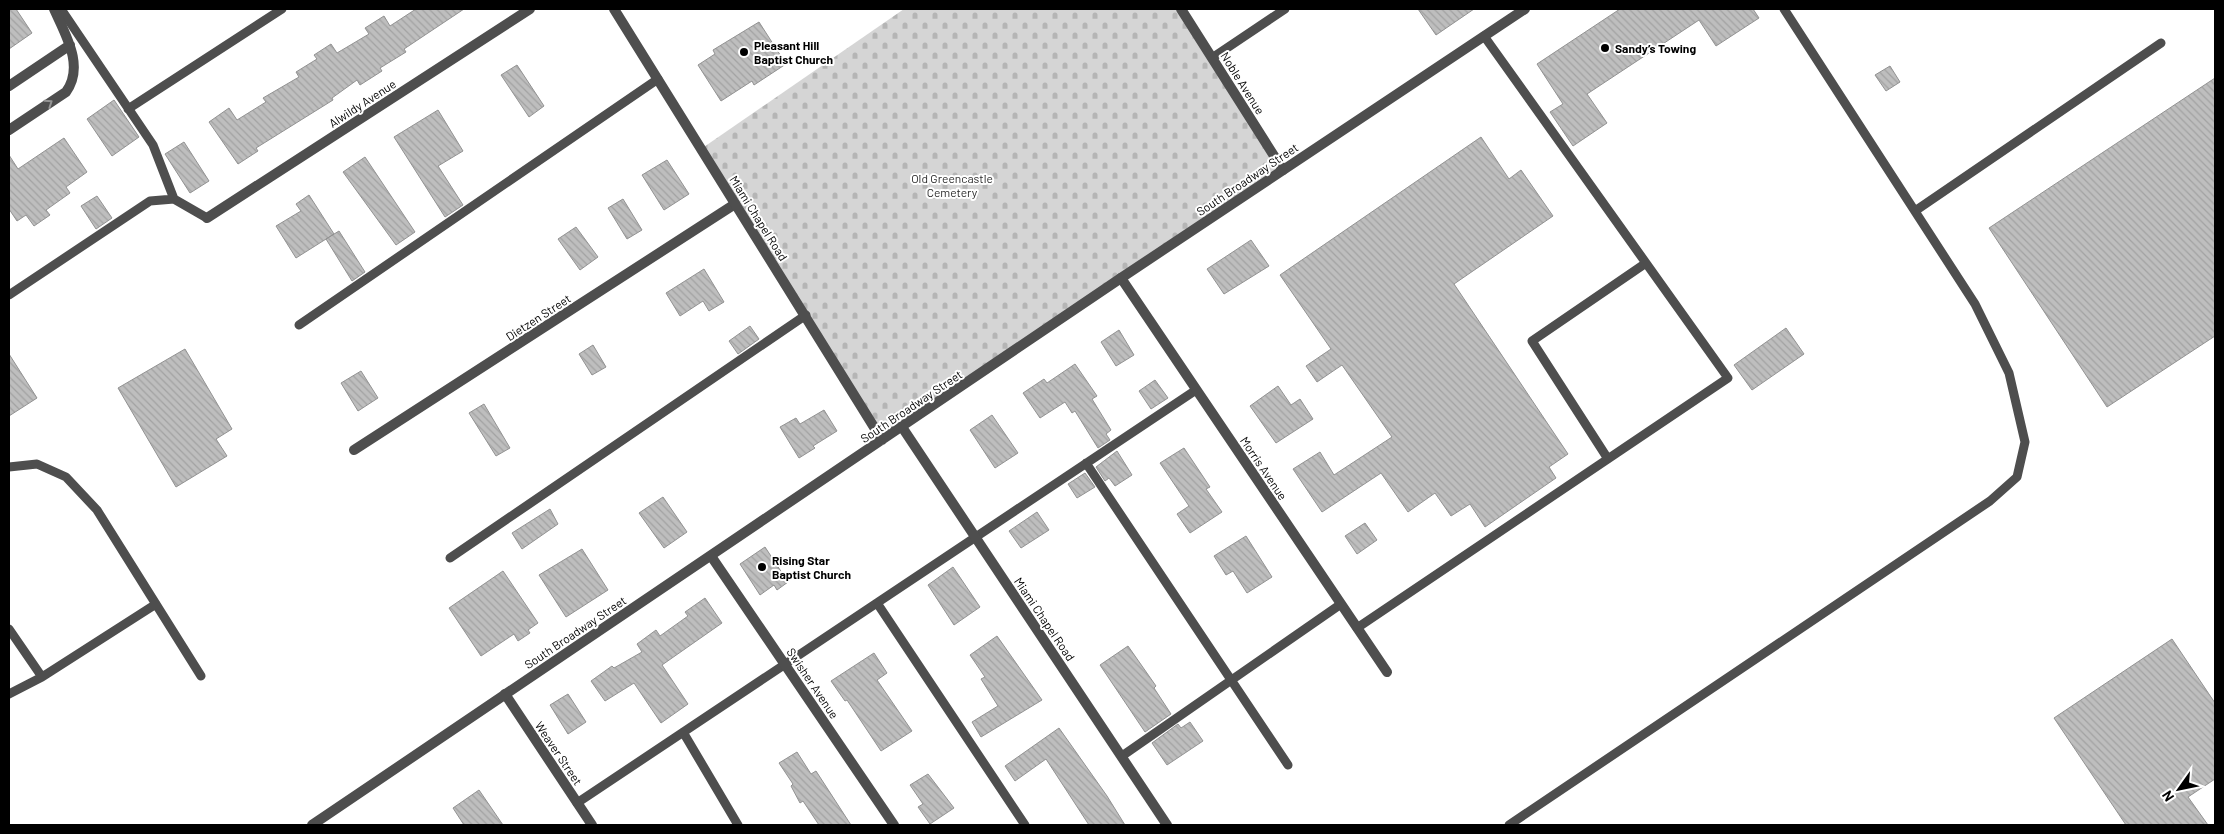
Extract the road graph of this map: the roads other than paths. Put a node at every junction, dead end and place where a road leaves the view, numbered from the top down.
1 (54, 9) edge
2 (61, 9) edge
3 (282, 9) edge
4 (530, 9) edge
5 (614, 9) edge
6 (1181, 9) edge
7 (1285, 9) edge
8 (1525, 9) edge
9 (1784, 9) edge
10 (1484, 36) junction
11 (2161, 43) dead end
12 (70, 45) junction
13 (1212, 58) junction
14 (658, 79) junction
15 (9, 86) edge
16 (128, 109) junction
17 (9, 130) edge
18 (1283, 170) junction
19 (174, 199) junction
20 (735, 204) junction
21 (1915, 211) junction
22 (208, 218) joint
23 (1646, 263) junction
24 (1121, 278) junction
25 (9, 295) edge
26 (806, 315) junction
27 (299, 326) dead end
28 (1196, 390) junction
29 (902, 427) junction
30 (882, 440) junction
31 (354, 450) dead end
32 (1608, 458) junction
33 (1086, 463) junction
34 (9, 466) edge
35 (975, 537) junction
36 (711, 556) junction
37 (450, 558) dead end
38 (877, 602) junction
39 (156, 604) junction
40 (1342, 604) junction
41 (1357, 628) junction
42 (9, 629) edge
43 (786, 664) junction
44 (1387, 672) dead end
45 (201, 676) dead end
46 (42, 677) junction
47 (1232, 681) junction
48 (9, 694) edge
49 (505, 694) junction
50 (682, 732) junction
51 (1122, 756) junction
52 (1288, 765) dead end
53 (577, 803) junction
54 (312, 825) edge
55 (592, 825) edge
56 (738, 825) edge
57 (894, 825) edge
58 (1025, 825) edge
59 (1167, 825) edge
60 (1509, 825) edge

1 - 12 street
2 - 16 lane
3 - 16 lane
4 - 22 street, Alwildy Avenue
5 - 14 street, Miami Chapel Road
6 - 13 street, Noble Avenue
7 - 13 lane
8 - 10 street, South Broadway Street
9 - 21 lane
10 - 18 street, South Broadway Street
10 - 23 lane
11 - 21 lane
12 - 15 street
17 -> 12 street
13 - 18 street, Noble Avenue
14 - 20 street, Miami Chapel Road
14 - 27 lane
16 - 19 lane
18 - 24 street, South Broadway Street
19 - 22 lane
19 - 25 lane
20 - 26 street, Miami Chapel Road
20 - 31 street, Dietzen Street
21 - 60 lane
23 - 32 lane
23 - 32 lane
24 - 28 street, Morris Avenue
24 - 29 street, South Broadway Street
26 - 30 street, Miami Chapel Road
26 - 37 lane
28 - 33 lane
28 - 40 street, Morris Avenue
29 - 30 street, South Broadway Street
29 - 35 street, Miami Chapel Road
30 - 36 street, South Broadway Street
32 - 41 lane
33 - 35 lane
33 - 47 lane
34 - 39 lane
35 - 38 lane
35 - 51 street, Miami Chapel Road
36 - 43 street, Swisher Avenue
36 - 49 street, South Broadway Street
38 - 43 lane
38 - 58 lane
39 - 45 lane
39 - 46 lane
40 - 41 street, Morris Avenue
40 - 47 lane
41 - 44 street, Morris Avenue
42 - 46 lane
43 - 50 lane
43 - 57 street, Swisher Avenue
46 - 48 lane
47 - 51 lane
47 - 52 lane
49 - 53 street, Weaver Street
49 - 54 street, South Broadway Street
50 - 53 lane
50 - 56 lane
51 - 59 street, Miami Chapel Road
53 - 55 street, Weaver Street

